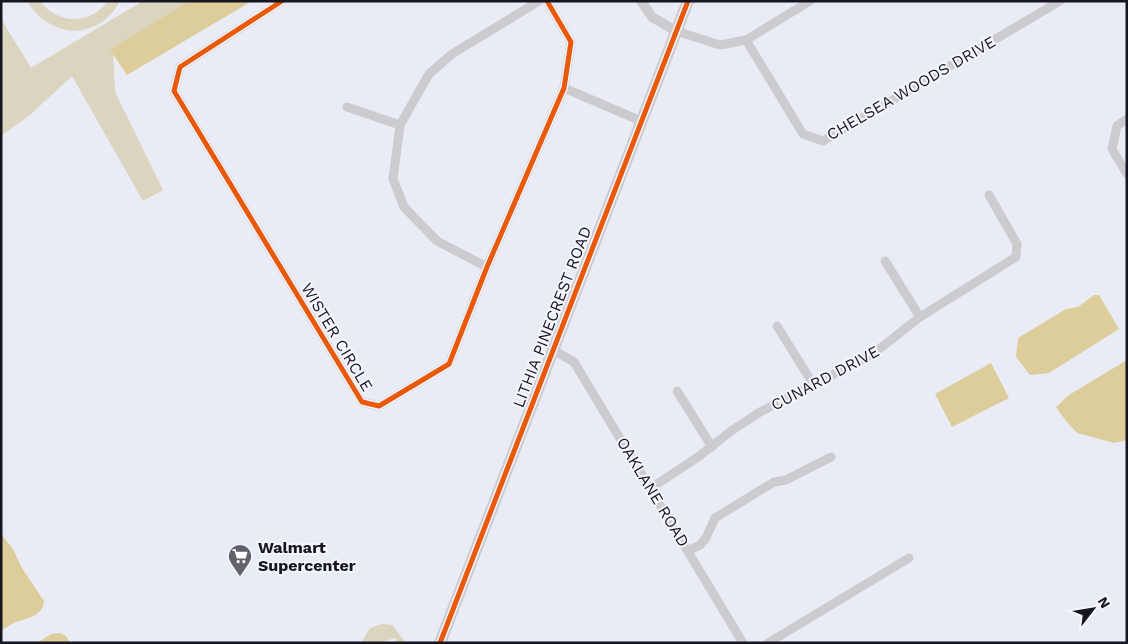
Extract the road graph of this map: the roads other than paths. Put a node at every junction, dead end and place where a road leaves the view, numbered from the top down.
1 (282, 1) edge
2 (539, 1) edge
3 (547, 1) edge
4 (640, 1) edge
5 (688, 1) edge
6 (810, 1) edge
7 (1060, 1) edge
8 (676, 31) junction
9 (746, 40) junction
10 (564, 88) junction
11 (347, 107) dead end
12 (1127, 119) edge
13 (641, 121) junction
14 (400, 125) junction
15 (1127, 174) edge
16 (989, 195) dead end
17 (885, 262) dead end
18 (487, 267) junction
19 (920, 317) junction
20 (777, 326) dead end
21 (553, 350) junction
22 (813, 384) junction
23 (677, 391) dead end
24 (712, 447) junction
25 (831, 457) dead end
26 (651, 488) junction
27 (688, 551) junction
28 (909, 558) dead end
29 (440, 643) edge
30 (743, 643) edge
31 (768, 643) edge

1 - 18 street, WISTER CIRCLE
2 - 14 street
3 - 10 street, WISTER CIRCLE
4 - 8 street
5 - 8 main road, LITHIA PINECREST ROAD
6 - 9 street
7 - 9 street, CHELSEA WOODS DRIVE
8 - 9 street
8 - 13 main road, LITHIA PINECREST ROAD
10 - 13 street
10 - 18 street, WISTER CIRCLE
11 - 14 street
12 - 15 street
13 - 21 main road, LITHIA PINECREST ROAD
14 - 18 street
16 - 19 street, CUNARD DRIVE
17 - 19 street
19 - 22 street, CUNARD DRIVE
20 - 22 street
21 - 26 street, OAKLANE ROAD
21 - 29 main road, LITHIA PINECREST ROAD
22 - 24 street, CUNARD DRIVE
23 - 24 street
24 - 26 street, CUNARD DRIVE
25 - 27 street
26 - 27 street, OAKLANE ROAD
27 - 30 street, OAKLANE ROAD
28 - 31 street

